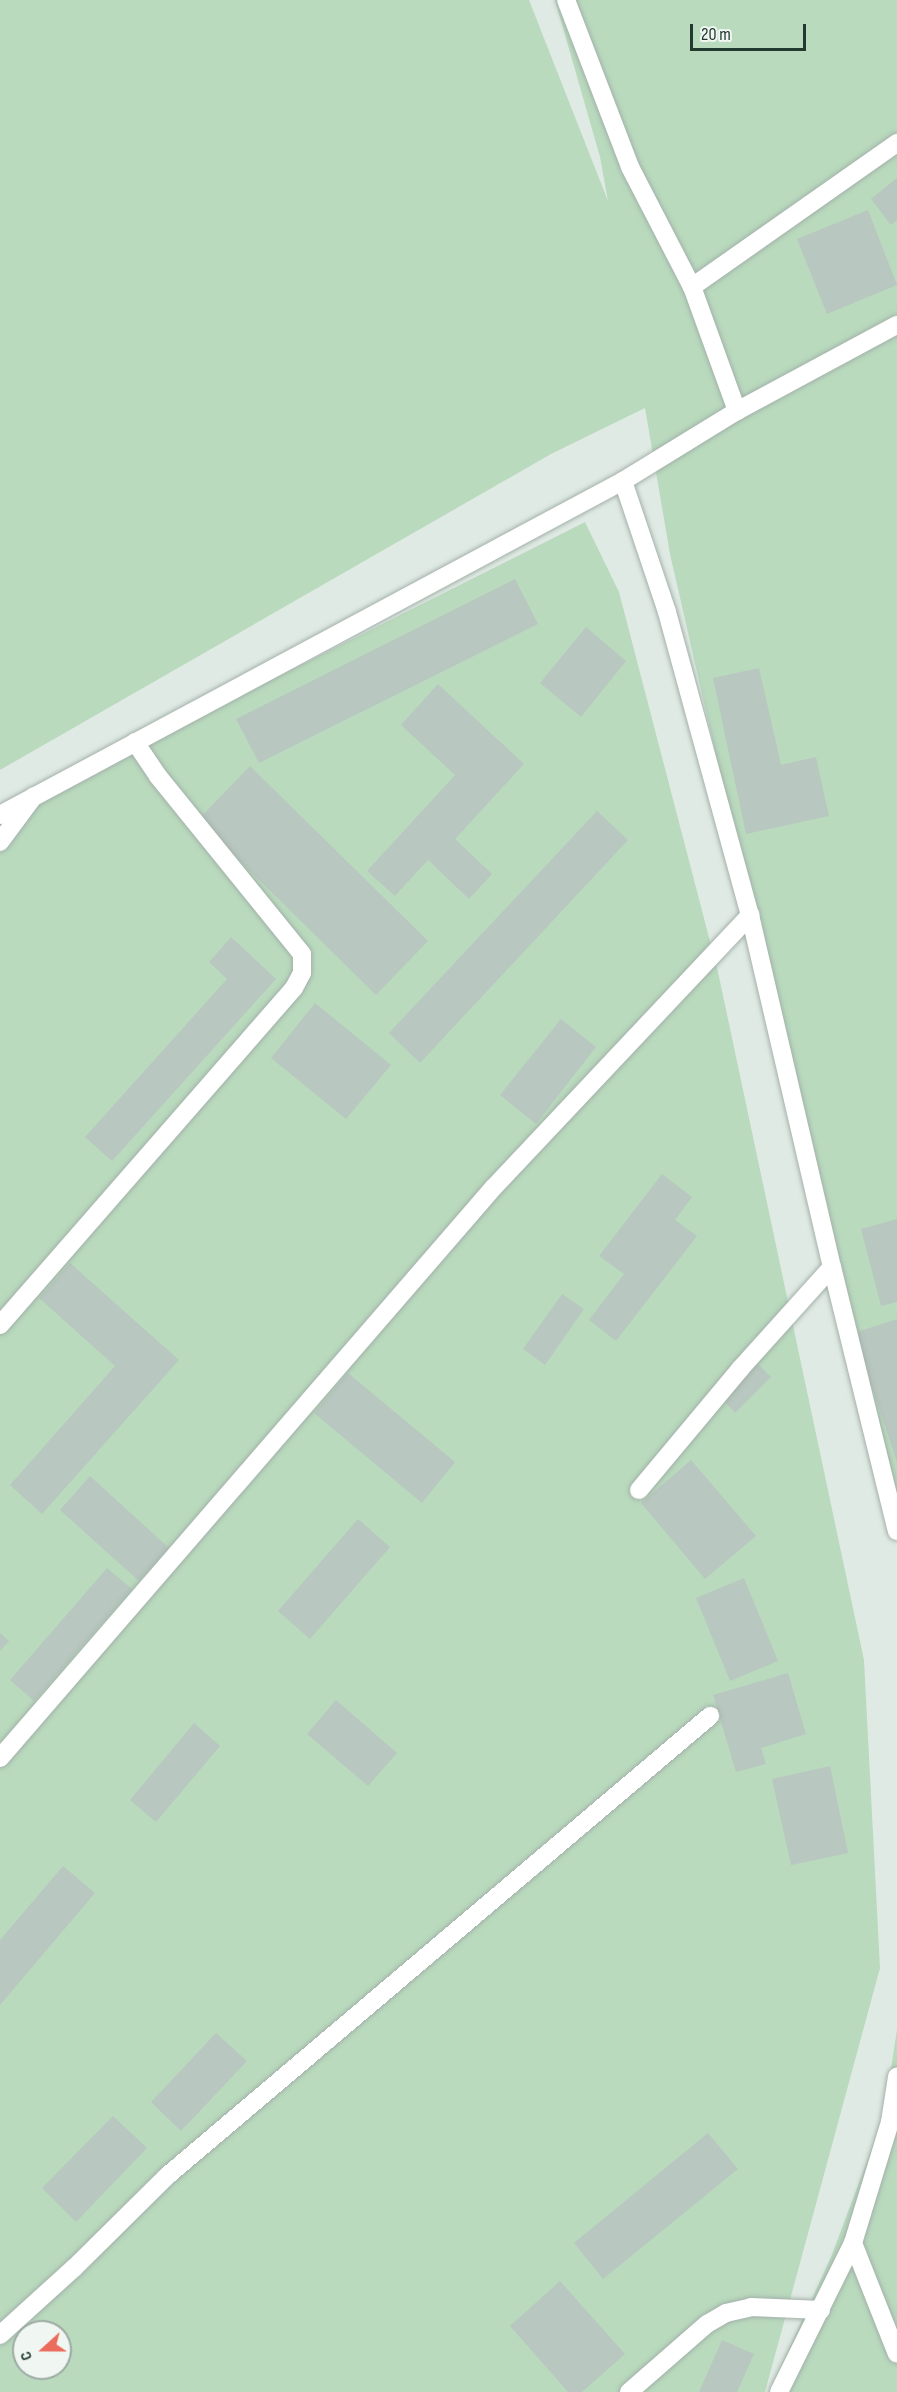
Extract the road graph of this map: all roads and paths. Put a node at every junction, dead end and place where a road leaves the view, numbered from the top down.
1 (566, 0) edge
2 (897, 143) edge
3 (692, 287) junction
4 (897, 325) edge
5 (737, 411) junction
6 (623, 480) junction
7 (135, 742) junction
8 (34, 796) junction
9 (0, 815) edge
10 (0, 842) edge
11 (750, 915) junction
12 (832, 1268) junction
13 (0, 1325) edge
14 (639, 1490) dead end
15 (897, 1531) edge
16 (710, 1716) dead end
17 (0, 1758) edge
18 (897, 2077) edge
19 (853, 2243) junction
20 (820, 2310) junction
21 (0, 2335) edge
22 (897, 2354) edge
23 (629, 2392) edge
24 (779, 2392) edge

1 - 3 street
2 - 3 street
3 - 5 street
4 - 5 street
5 - 6 street
6 - 7 street
6 - 11 street
7 - 8 street
7 - 13 street
8 - 9 street
8 - 10 street
11 - 12 street
11 - 17 street
12 - 14 street
12 - 15 street
16 - 21 street
18 - 19 street
19 - 20 street
19 - 22 street
20 - 23 street
20 - 24 street

